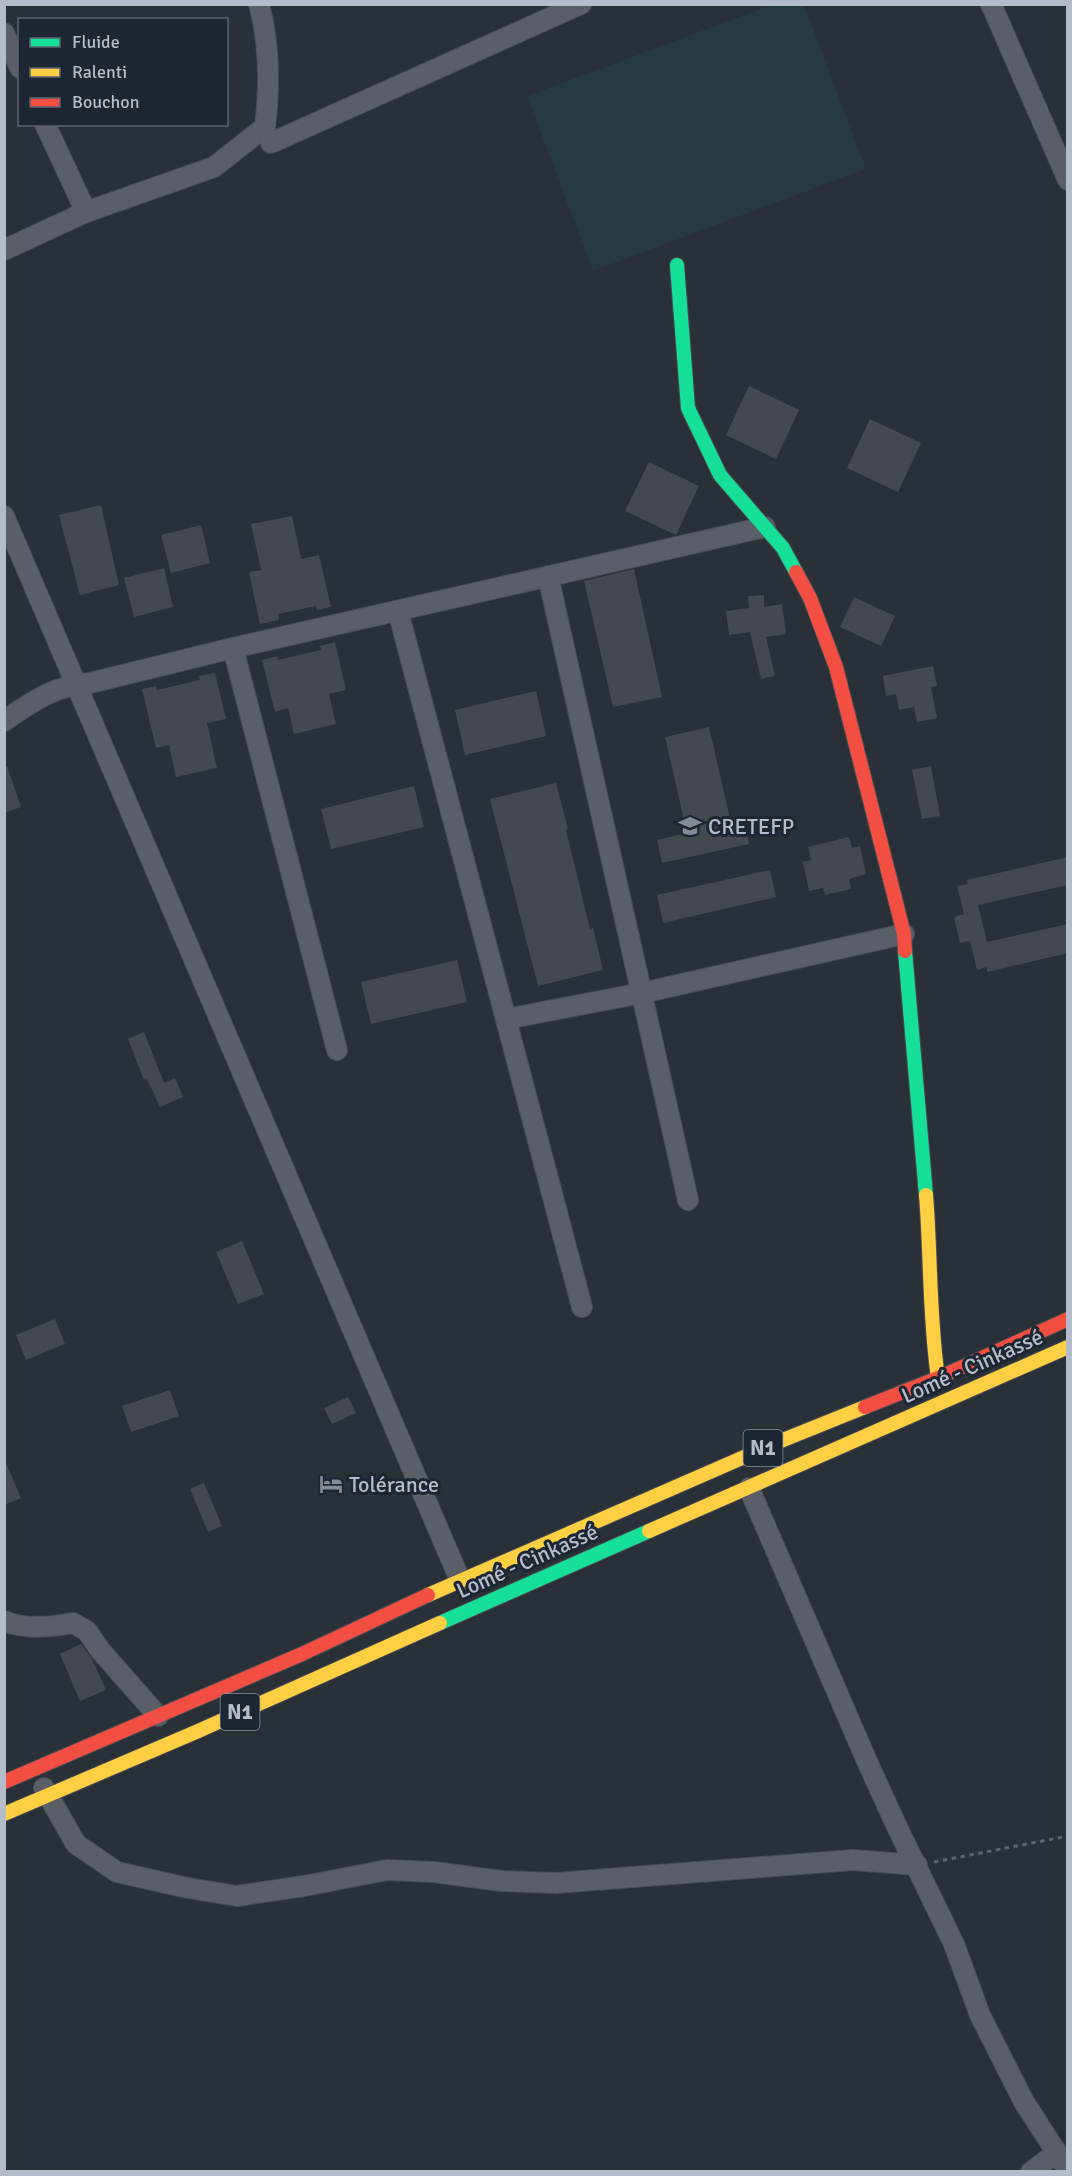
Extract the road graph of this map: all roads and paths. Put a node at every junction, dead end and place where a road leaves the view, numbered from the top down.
1 (259, 4) edge
2 (581, 4) edge
3 (991, 4) edge
4 (4, 33) edge
5 (18, 64) edge
6 (46, 126) edge
7 (271, 142) dead end
8 (1068, 180) edge
9 (86, 212) junction
10 (4, 250) edge
11 (677, 265) dead end
12 (4, 516) edge
13 (765, 527) junction
14 (548, 576) junction
15 (398, 610) junction
16 (233, 648) junction
17 (75, 684) junction
18 (4, 721) edge
19 (904, 934) junction
20 (642, 993) junction
21 (506, 1019) junction
22 (337, 1050) dead end
23 (688, 1200) dead end
24 (582, 1307) dead end
25 (1068, 1319) edge
26 (1068, 1347) edge
27 (938, 1378) junction
28 (947, 1400) junction
29 (749, 1488) junction
30 (460, 1580) junction
31 (4, 1621) edge
32 (158, 1716) junction
33 (36, 1768) junction
34 (4, 1782) edge
35 (48, 1796) junction
36 (4, 1814) edge
37 (1068, 1836) edge
38 (917, 1865) junction
39 (1056, 2153) junction
40 (1068, 2170) edge
41 (1031, 2172) edge

1 - 9 street
2 - 7 street
3 - 8 street
4 - 5 street
6 - 9 street
9 - 10 street
11 - 13 main road
12 - 17 street
13 - 14 street
13 - 19 main road
14 - 15 street
14 - 20 street
15 - 16 street
15 - 21 street
16 - 17 street
16 - 22 street
17 - 18 street
17 - 30 street
19 - 20 street
19 - 27 main road
20 - 21 street
20 - 23 street
21 - 24 street
25 - 27 main road, Lomé - Cinkassé / N1
26 - 28 main road, Lomé - Cinkassé / N1
27 - 28 main road
27 - 30 main road, Lomé - Cinkassé / N1
28 - 29 main road, Lomé - Cinkassé / N1
29 - 35 main road, Lomé - Cinkassé / N1
29 - 38 street
30 - 32 main road, Lomé - Cinkassé / N1
31 - 32 street
32 - 33 main road, Lomé - Cinkassé / N1
33 - 34 main road, Lomé - Cinkassé / N1
33 - 35 street
35 - 36 main road, Lomé - Cinkassé / N1
35 - 38 street
37 - 38 path
38 - 39 street
39 - 40 street
39 - 41 street

